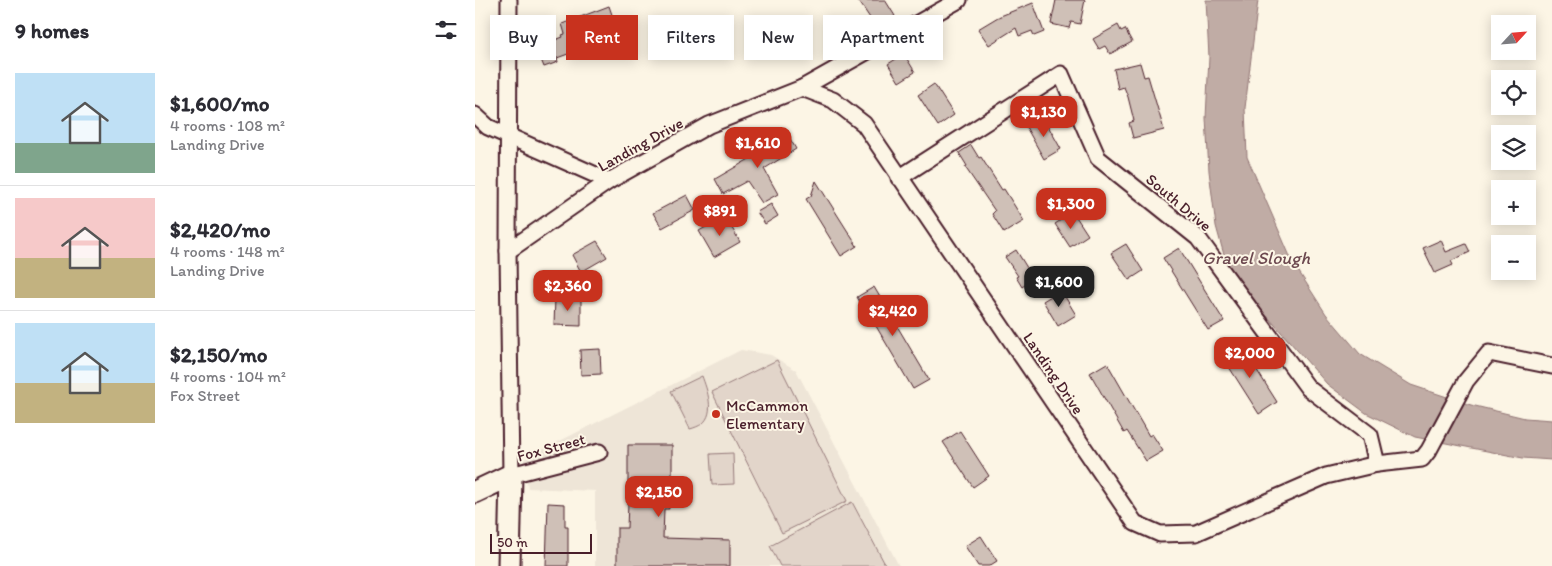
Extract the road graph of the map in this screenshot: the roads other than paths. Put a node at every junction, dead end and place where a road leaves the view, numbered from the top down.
1 (509, 0) edge
2 (959, 0) edge
3 (802, 88) junction
4 (475, 115) edge
5 (509, 135) junction
6 (899, 178) junction
7 (609, 180) junction
8 (508, 251) junction
9 (1552, 366) edge
10 (599, 452) dead end
11 (1377, 464) junction
12 (511, 475) junction
13 (475, 492) edge
14 (509, 566) edge

1 - 5 street
2 - 3 street
3 - 6 street, Landing Drive
3 - 7 street, Landing Drive
4 - 5 street
5 - 7 street
5 - 8 street
6 - 11 street, Landing Drive
6 - 11 street, South Drive
7 - 8 street, Landing Drive
8 - 12 street
9 - 11 street, Landing Drive
10 - 12 street, Fox Street
12 - 13 street
12 - 14 street

